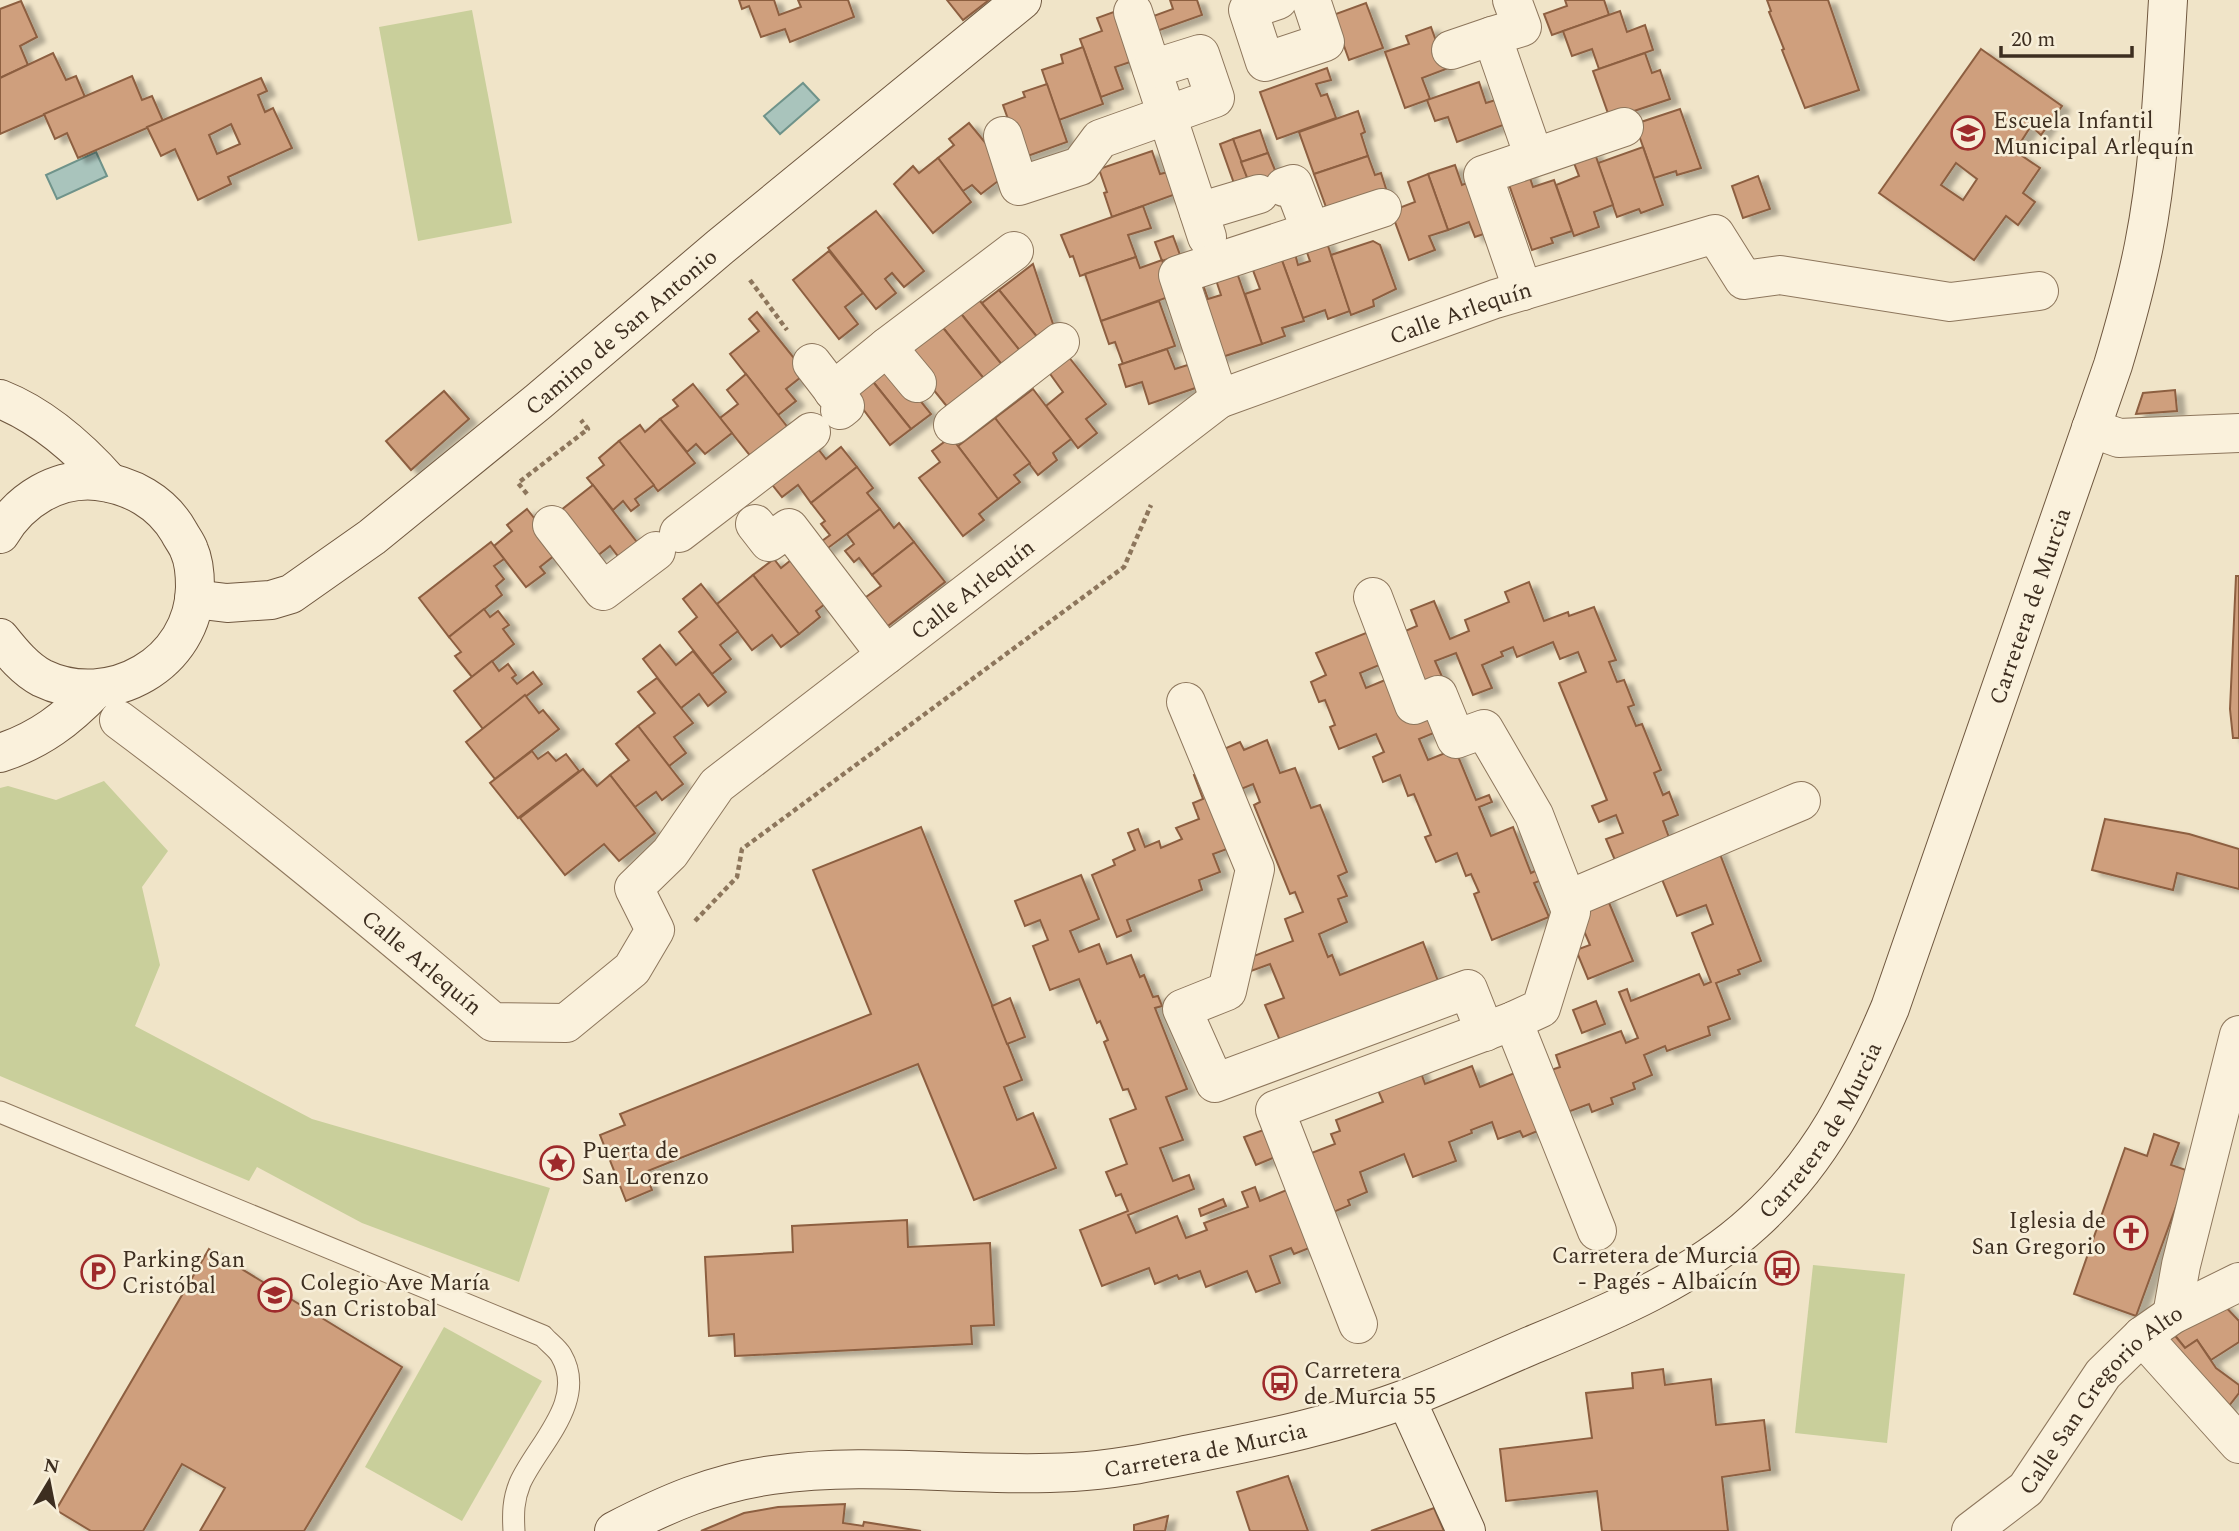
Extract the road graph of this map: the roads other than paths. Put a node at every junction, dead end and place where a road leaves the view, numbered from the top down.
1 (1022, 0) edge
2 (2168, 0) edge
3 (1310, 2) edge
4 (1502, 10) edge
5 (1133, 12) dead end
6 (1451, 50) dead end
7 (1230, 54) junction
8 (1152, 69) junction
9 (1167, 114) junction
10 (1624, 127) dead end
11 (1003, 136) dead end
12 (1534, 158) junction
13 (1382, 208) dead end
14 (1311, 231) junction
15 (1014, 251) dead end
16 (1523, 291) junction
17 (2039, 291) dead end
18 (1060, 342) dead end
19 (887, 347) junction
20 (917, 383) dead end
21 (0, 399) edge
22 (1219, 399) junction
23 (953, 425) dead end
24 (2091, 428) junction
25 (2239, 433) edge
26 (110, 482) junction
27 (755, 524) dead end
28 (552, 525) road end
29 (0, 534) edge
30 (1373, 597) dead end
31 (194, 599) junction
32 (0, 639) edge
33 (886, 655) junction
34 (96, 689) junction
35 (1186, 702) dead end
36 (119, 720) dead end
37 (0, 753) edge
38 (1801, 801) dead end
39 (1567, 900) junction
40 (1499, 1027) junction
41 (2239, 1035) edge
42 (0, 1112) edge
43 (1597, 1231) dead end
44 (2239, 1282) edge
45 (1358, 1324) dead end
46 (2157, 1326) junction
47 (1406, 1399) junction
48 (2239, 1444) edge
49 (2026, 1489) junction
50 (514, 1531) edge
51 (614, 1531) edge
52 (1466, 1531) edge
53 (1970, 1531) edge
54 (2015, 1531) edge

1 - 31 street, Camino de San Antonio
2 - 24 street, Carretera de Murcia
3 - 7 street
3 - 7 street
4 - 6 street
4 - 12 street
5 - 8 street
7 - 8 street
7 - 9 street
8 - 9 street
9 - 11 street
9 - 14 street
10 - 12 street
12 - 16 street
13 - 14 street
14 - 22 street
15 - 19 street
16 - 17 street, Calle Arlequín
16 - 22 street, Calle Arlequín
18 - 23 street
19 - 20 street
19 - 28 street
21 - 26 street
22 - 33 street, Calle Arlequín
24 - 25 street
24 - 47 street, Carretera de Murcia
26 - 29 street
26 - 31 street
27 - 33 street
30 - 39 street
31 - 34 street
32 - 34 street
33 - 36 street, Calle Arlequín
34 - 37 street
35 - 40 street
38 - 39 street
39 - 40 street
40 - 43 street
40 - 45 street
41 - 46 street
42 - 50 lane
44 - 46 street, Calle San Gregorio Alto
46 - 48 street
46 - 49 street, Calle San Gregorio Alto
47 - 51 street, Carretera de Murcia
47 - 52 street
49 - 53 street, Calle San Gregorio Alto
49 - 54 street

